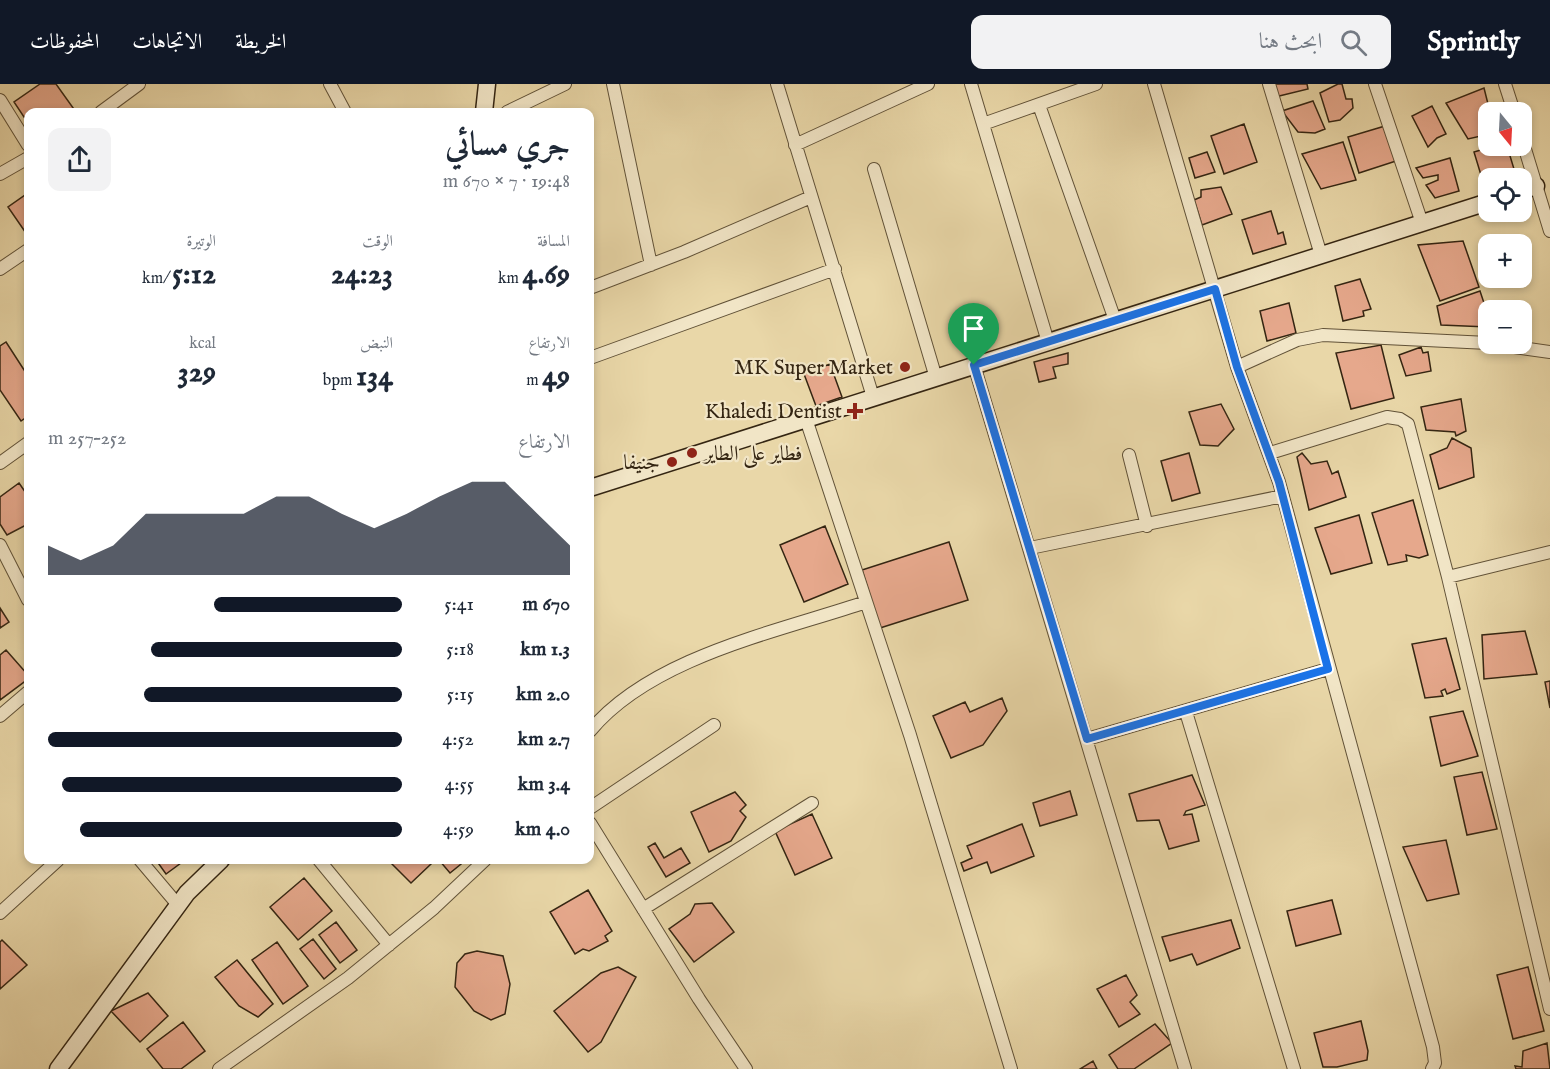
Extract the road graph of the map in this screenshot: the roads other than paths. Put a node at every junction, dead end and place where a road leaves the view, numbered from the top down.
1 (139, 84) edge
2 (330, 84) edge
3 (487, 84) edge
4 (565, 84) edge
5 (613, 84) edge
6 (777, 84) edge
7 (928, 84) edge
8 (971, 84) edge
9 (1096, 84) edge
10 (1154, 84) edge
11 (1269, 84) edge
12 (1375, 84) edge
13 (1505, 84) edge
14 (0, 100) edge
15 (1511, 102) edge
16 (1039, 105) junction
17 (106, 108) edge
18 (343, 108) edge
19 (484, 108) edge
20 (515, 108) edge
21 (983, 124) junction
22 (24, 139) edge
23 (795, 145) junction
24 (1526, 156) edge
25 (24, 160) edge
26 (874, 169) dead end
27 (0, 174) edge
28 (1536, 192) edge
29 (811, 197) junction
30 (1478, 205) edge
31 (1422, 223) junction
32 (1550, 231) edge
33 (24, 253) edge
34 (1321, 255) junction
35 (651, 265) junction
36 (0, 268) edge
37 (836, 269) junction
38 (594, 286) edge
39 (1215, 289) junction
40 (1115, 320) junction
41 (1048, 342) junction
42 (1478, 343) edge
43 (1532, 349) edge
44 (1550, 352) edge
45 (594, 357) edge
46 (974, 365) junction
47 (1237, 367) junction
48 (936, 378) junction
49 (873, 397) junction
50 (806, 419) junction
51 (24, 446) edge
52 (1270, 453) junction
53 (1129, 455) dead end
54 (0, 463) edge
55 (594, 487) edge
56 (1283, 496) junction
57 (1147, 526) junction
58 (0, 545) edge
59 (1030, 548) junction
60 (1550, 552) edge
61 (1448, 577) junction
62 (24, 590) edge
63 (866, 602) junction
64 (1328, 669) junction
65 (24, 695) edge
66 (1186, 712) junction
67 (0, 716) edge
68 (714, 725) dead end
69 (594, 727) edge
70 (1087, 739) junction
71 (812, 803) dead end
72 (594, 805) edge
73 (594, 829) edge
74 (54, 864) edge
75 (143, 864) edge
76 (216, 864) edge
77 (322, 864) edge
78 (480, 864) edge
79 (178, 905) junction
80 (643, 909) junction
81 (0, 913) edge
82 (389, 945) junction
83 (1545, 965) edge
84 (1550, 1009) edge
85 (58, 1069) edge
86 (219, 1069) edge
87 (746, 1069) edge
88 (1011, 1069) edge
89 (1185, 1069) edge
90 (1294, 1069) edge
91 (1432, 1069) edge

1 - 17 street
2 - 18 street
3 - 19 street
4 - 20 street
5 - 35 street
6 - 23 street
7 - 23 street
8 - 21 street
9 - 16 street
10 - 39 street
11 - 34 street
12 - 31 street
13 - 15 street
14 - 22 street
16 - 21 street
16 - 40 street
21 - 41 street
23 - 29 street
24 - 28 street
25 - 27 street
26 - 48 street
28 - 32 street
29 - 35 street
29 - 37 street
30 - 31 street
31 - 34 street
33 - 36 street
34 - 39 street
35 - 38 street
37 - 45 street
37 - 49 street
39 - 40 street
39 - 47 street
40 - 41 street
41 - 46 street
42 - 47 street
43 - 44 street
46 - 48 street
46 - 59 street
47 - 52 street
48 - 49 street
49 - 50 street
50 - 55 street
50 - 63 street
51 - 54 street
52 - 56 street
52 - 61 street
53 - 57 street
56 - 57 street
56 - 64 street
57 - 59 street
58 - 62 street
59 - 70 street
60 - 61 street
61 - 83 street
63 - 69 street
63 - 88 street
64 - 66 street
64 - 91 street
65 - 67 street
66 - 70 street
66 - 90 street
68 - 72 street
70 - 89 street
71 - 80 street
73 - 80 street
74 - 81 street
75 - 79 street
76 - 79 street
77 - 82 street
78 - 82 street
79 - 85 street
80 - 87 street
82 - 86 street
83 - 84 street

